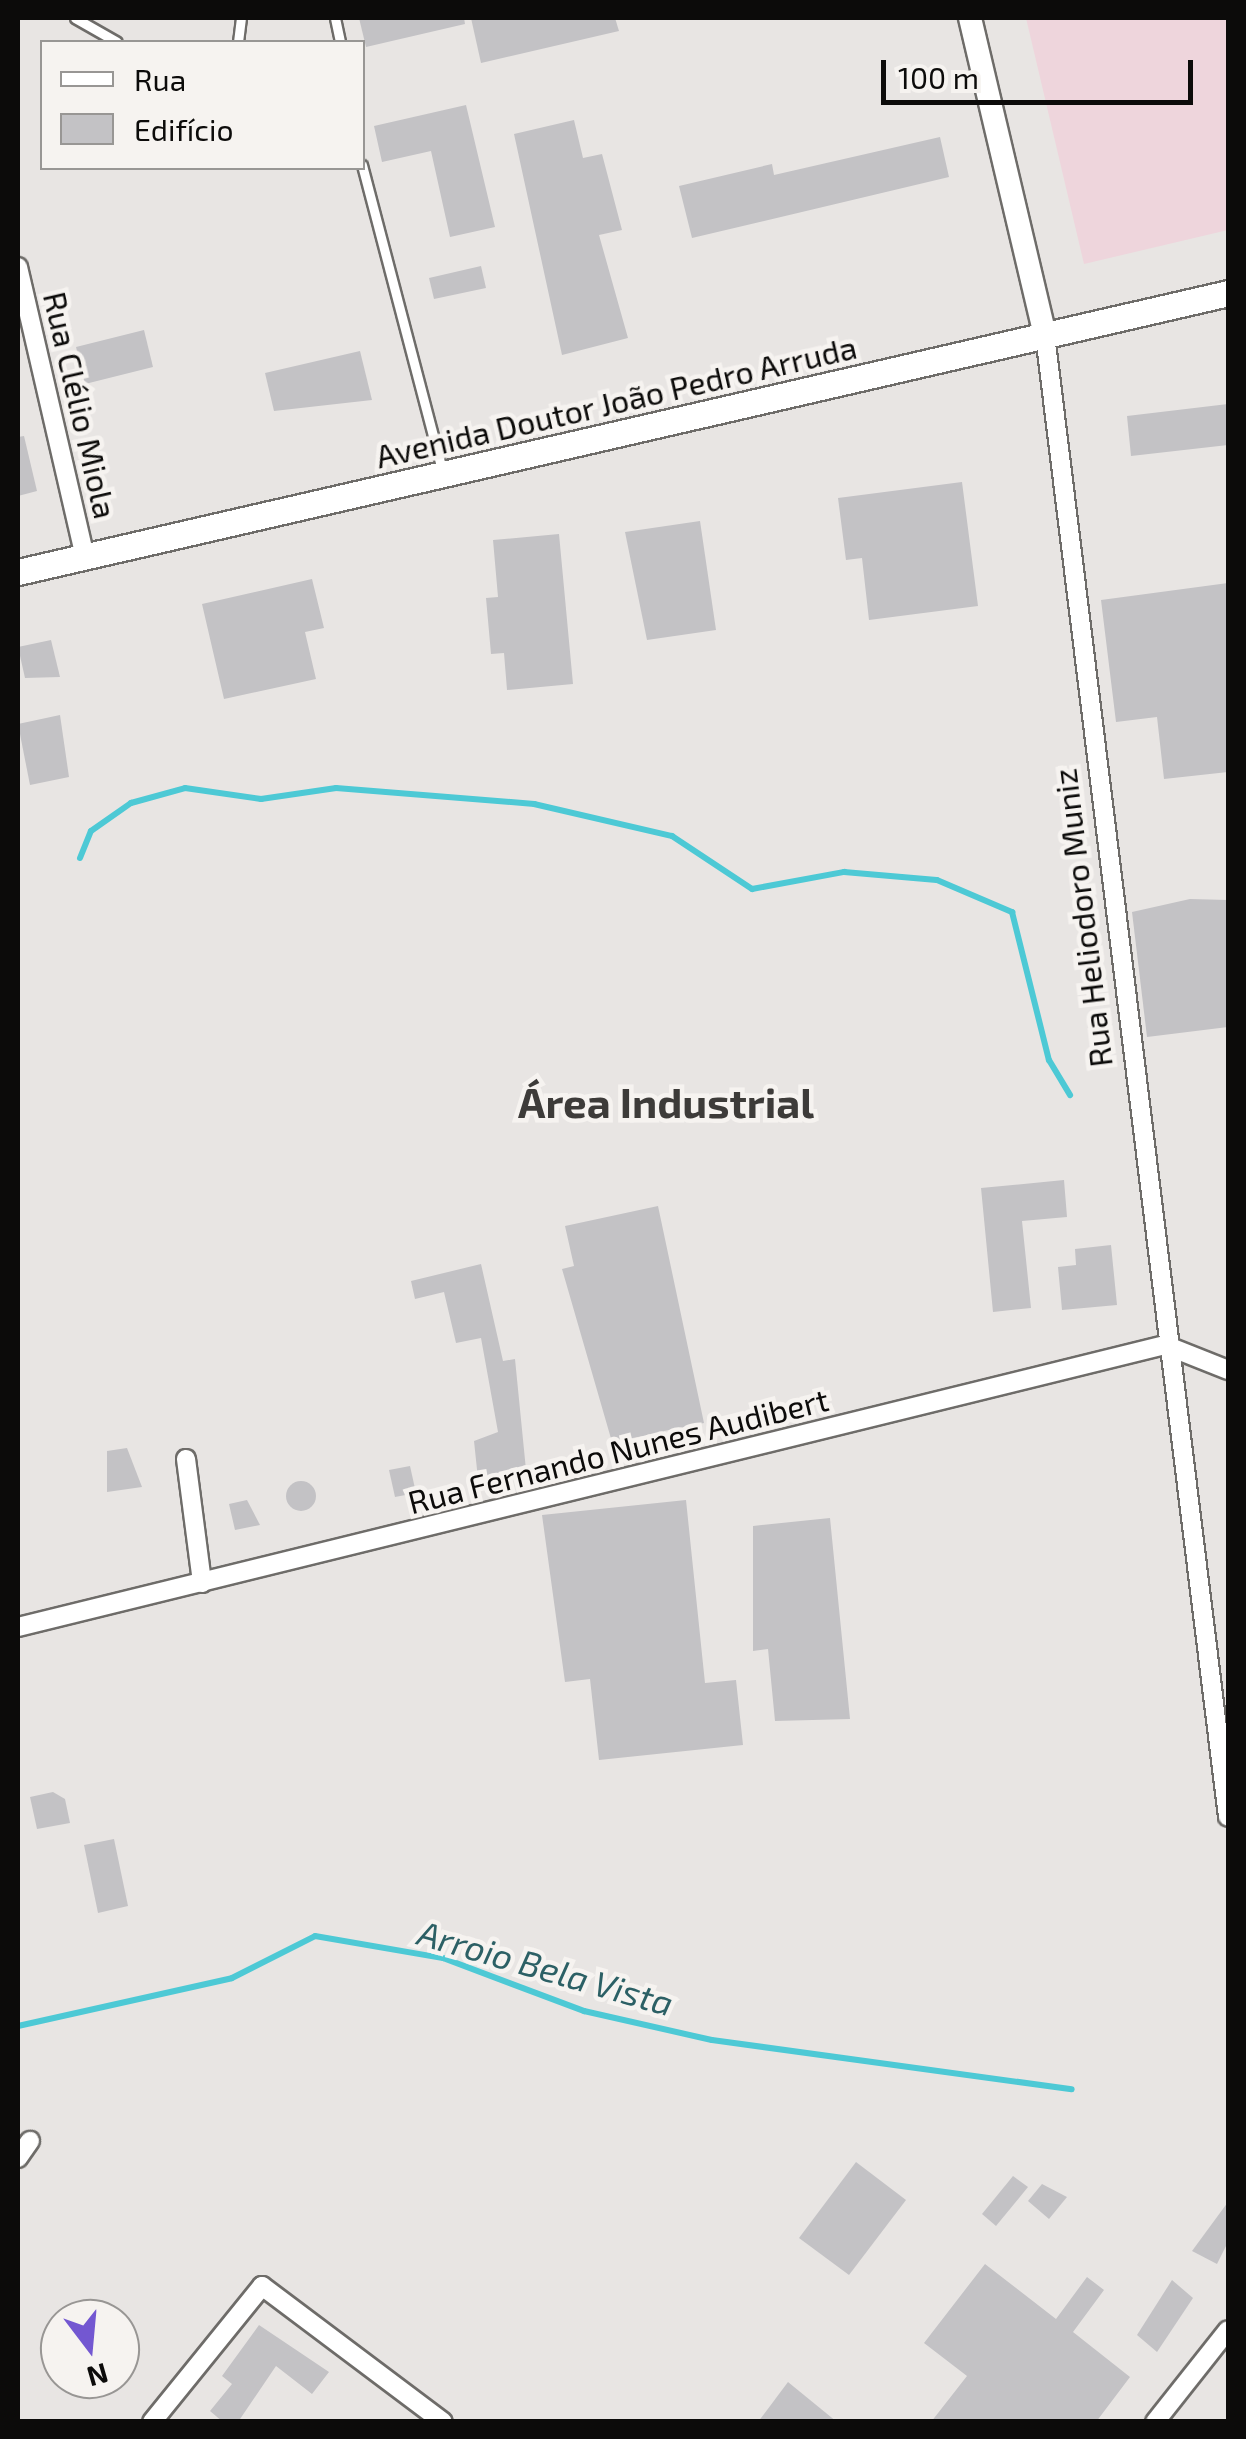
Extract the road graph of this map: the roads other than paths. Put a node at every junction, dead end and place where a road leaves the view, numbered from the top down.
1 (75, 18) edge
2 (970, 18) edge
3 (114, 40) edge
4 (363, 170) edge
5 (18, 267) edge
6 (1228, 293) edge
7 (1045, 335) junction
8 (443, 474) junction
9 (86, 556) junction
10 (18, 572) edge
11 (1165, 1345) junction
12 (1228, 1370) edge
13 (186, 1459) dead end
14 (202, 1583) junction
15 (18, 1627) edge
16 (1228, 1818) edge
17 (30, 2141) dead end
18 (18, 2158) edge
19 (1228, 2330) edge
20 (152, 2422) edge
21 (443, 2422) edge
22 (1155, 2422) edge

1 - 3 lane
2 - 7 street, Rua Heliodoro Muniz
4 - 8 lane
5 - 9 street, Rua Clélio Miola
6 - 7 main road, Avenida Doutor João Pedro Arruda
7 - 8 main road, Avenida Doutor João Pedro Arruda
7 - 11 street, Rua Heliodoro Muniz
8 - 9 main road, Avenida Doutor João Pedro Arruda
9 - 10 main road, Avenida Doutor João Pedro Arruda
11 - 12 street
11 - 14 street, Rua Fernando Nunes Audibert
11 - 16 street, Rua Heliodoro Muniz
13 - 14 street
14 - 15 street, Rua Fernando Nunes Audibert
17 - 18 street
19 - 22 street
20 - 21 street

